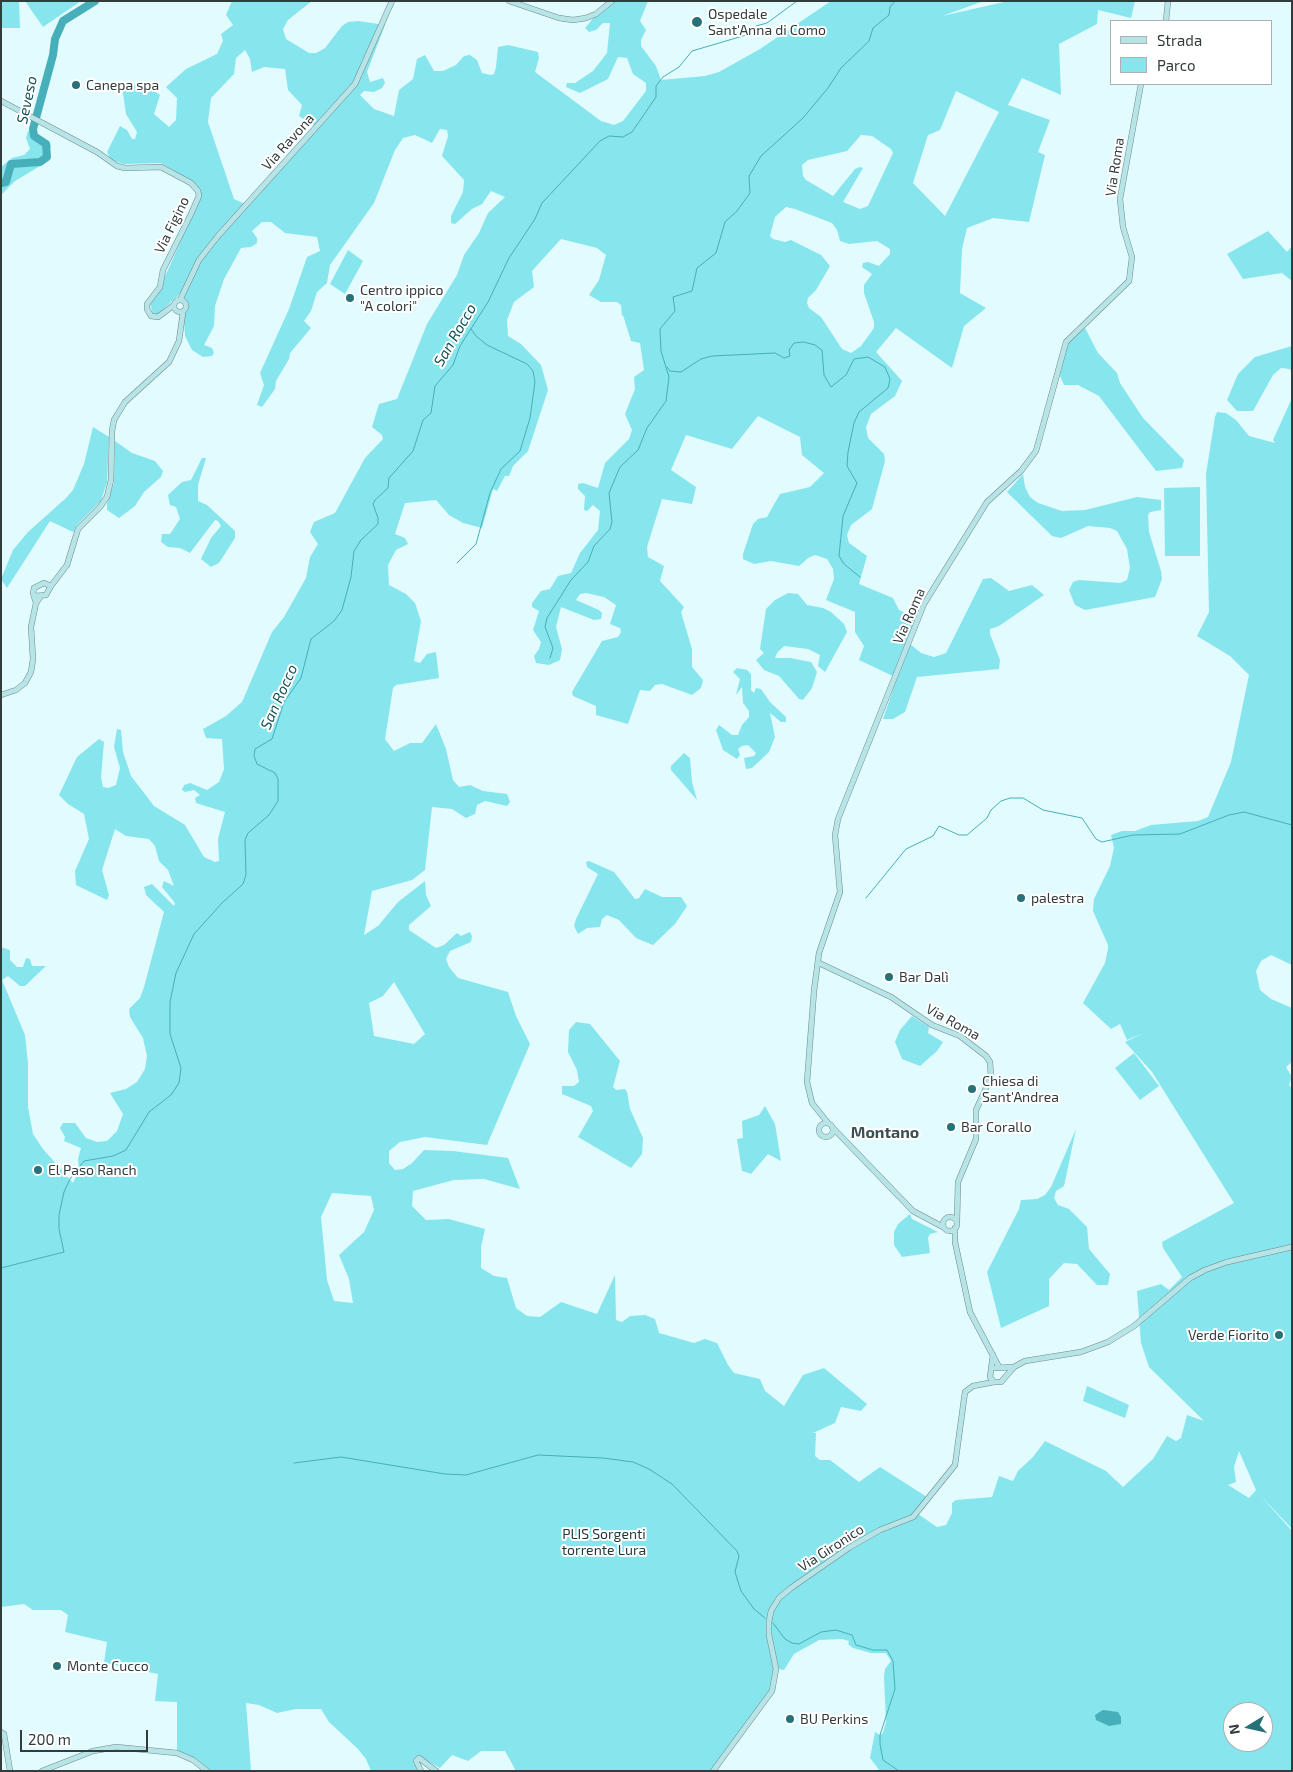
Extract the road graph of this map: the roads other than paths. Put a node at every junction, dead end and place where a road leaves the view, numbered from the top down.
1 (392, 1) edge
2 (509, 1) edge
3 (612, 1) edge
4 (1168, 1) edge
5 (1166, 20) edge
6 (1141, 85) edge
7 (1, 101) edge
8 (182, 300) junction
9 (174, 305) junction
10 (168, 311) junction
11 (176, 312) junction
12 (183, 312) junction
13 (180, 327) junction
14 (48, 584) junction
15 (38, 596) junction
16 (1, 695) edge
17 (819, 964) junction
18 (818, 1112) junction
19 (830, 1125) junction
20 (819, 1127) junction
21 (830, 1135) junction
22 (842, 1139) junction
23 (957, 1208) junction
24 (947, 1217) junction
25 (932, 1221) junction
26 (956, 1221) junction
27 (945, 1228) junction
28 (955, 1228) junction
29 (955, 1242) junction
30 (1292, 1247) edge
31 (993, 1355) junction
32 (1014, 1367) junction
33 (1000, 1368) junction
34 (991, 1372) junction
35 (1005, 1376) junction
36 (994, 1382) junction
37 (982, 1384) junction
38 (1, 1732) edge
39 (10, 1771) edge
40 (42, 1771) edge
41 (207, 1771) edge
42 (421, 1771) edge
43 (436, 1771) edge
44 (713, 1771) edge

1 - 8 street, Via Ravona
2 - 3 street
4 - 5 street
6 - 17 street, Via Roma
7 - 10 street, Via Figino
8 - 9 street
8 - 12 street, Via Ravona
9 - 10 street
9 - 11 street
10 - 11 street, Via Figino
11 - 12 street, Via Figino
11 - 13 street
12 - 13 street
13 - 14 street
14 - 15 street
14 - 15 street
15 - 16 street
17 - 18 street
17 - 23 street, Via Roma
18 - 19 street
18 - 20 street
19 - 20 street
19 - 21 street
19 - 22 street
20 - 21 street
21 - 22 street
22 - 25 street
23 - 24 street
23 - 26 street
24 - 25 street
24 - 26 street
24 - 27 street
25 - 27 street
26 - 28 street
27 - 28 street
27 - 29 street
28 - 29 street
29 - 31 street
30 - 32 street
31 - 33 street
31 - 34 street
32 - 33 street
32 - 35 street, Via Gironico
33 - 34 street
33 - 35 street
34 - 36 street
34 - 37 street, Via Gironico
35 - 36 street, Via Gironico
36 - 37 street, Via Gironico
37 - 44 street, Via Gironico
38 - 39 street
40 - 41 street
42 - 43 street

